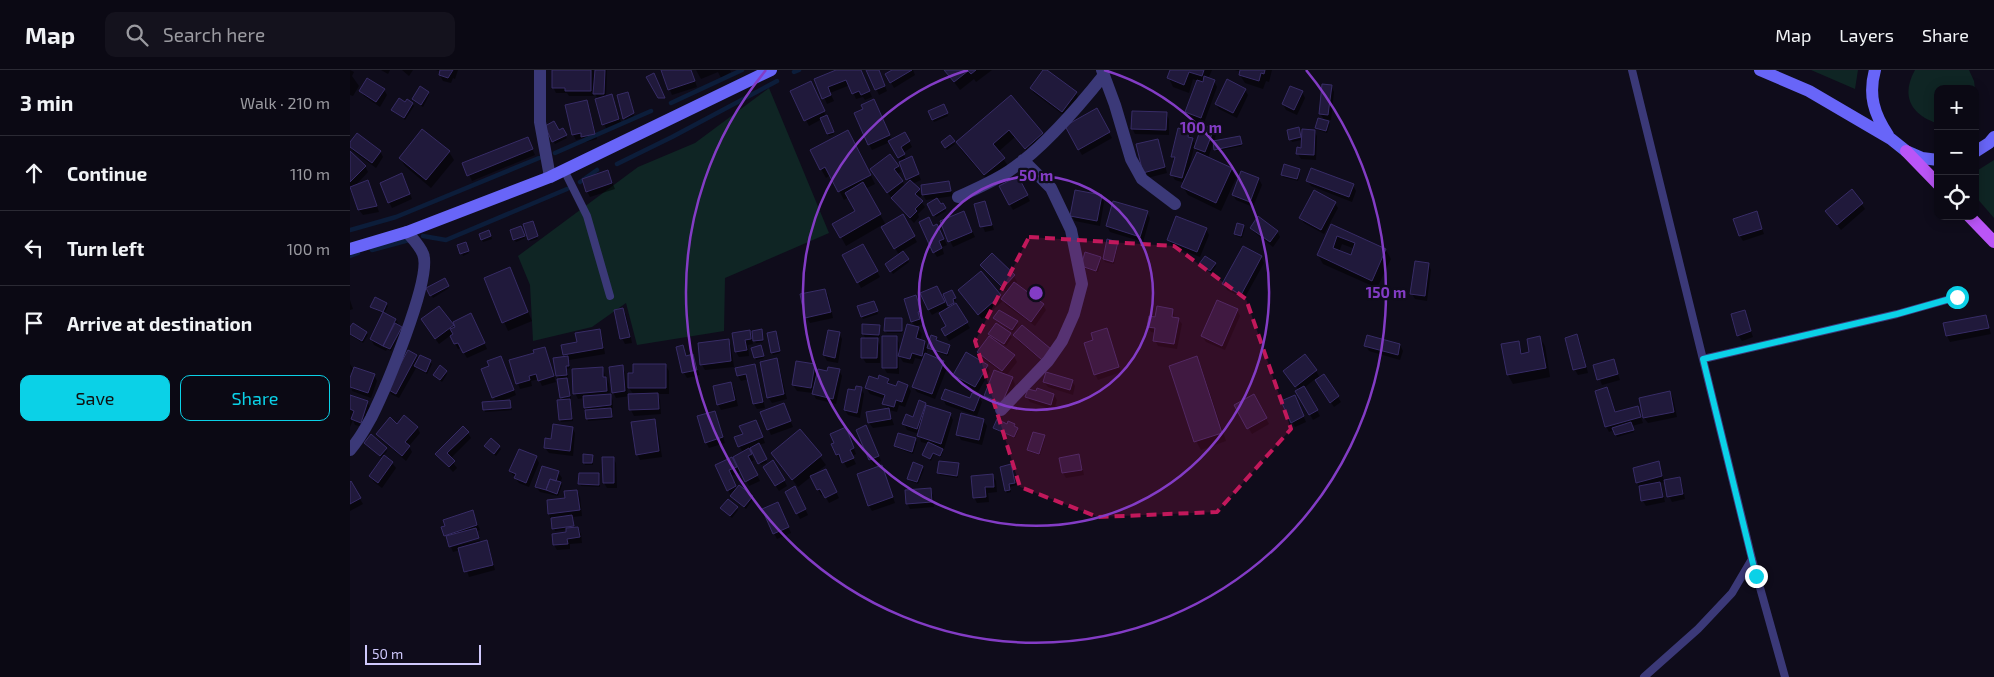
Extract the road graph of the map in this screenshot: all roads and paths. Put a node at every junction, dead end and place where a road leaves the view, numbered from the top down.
1 (540, 70) edge
2 (771, 70) edge
3 (1632, 70) edge
4 (1760, 70) edge
5 (1875, 70) edge
6 (1103, 73) edge
7 (1994, 137) edge
8 (1891, 139) junction
9 (1979, 149) edge
10 (1906, 151) junction
11 (1023, 160) junction
12 (1934, 160) edge
13 (564, 170) junction
14 (550, 177) junction
15 (1934, 180) edge
16 (958, 197) dead end
17 (1175, 204) dead end
18 (1973, 220) edge
19 (407, 232) junction
20 (1994, 242) edge
21 (350, 249) edge
22 (610, 296) dead end
23 (1957, 297) dead end
24 (1703, 359) junction
25 (1001, 410) dead end
26 (350, 450) edge
27 (1752, 559) junction
28 (1644, 677) edge
29 (1785, 677) edge

1 - 14 street
2 - 13 main road
3 - 24 lane
4 - 8 main road
5 - 8 main road
6 - 11 street
6 - 17 street
7 - 9 main road
8 - 10 main road
10 - 12 main road
10 - 15 main road
11 - 16 street
11 - 25 street
13 - 14 main road
13 - 22 lane
14 - 19 main road
18 - 20 main road
19 - 21 main road
19 - 26 street
23 - 24 lane
24 - 27 lane
27 - 28 lane
27 - 29 lane

